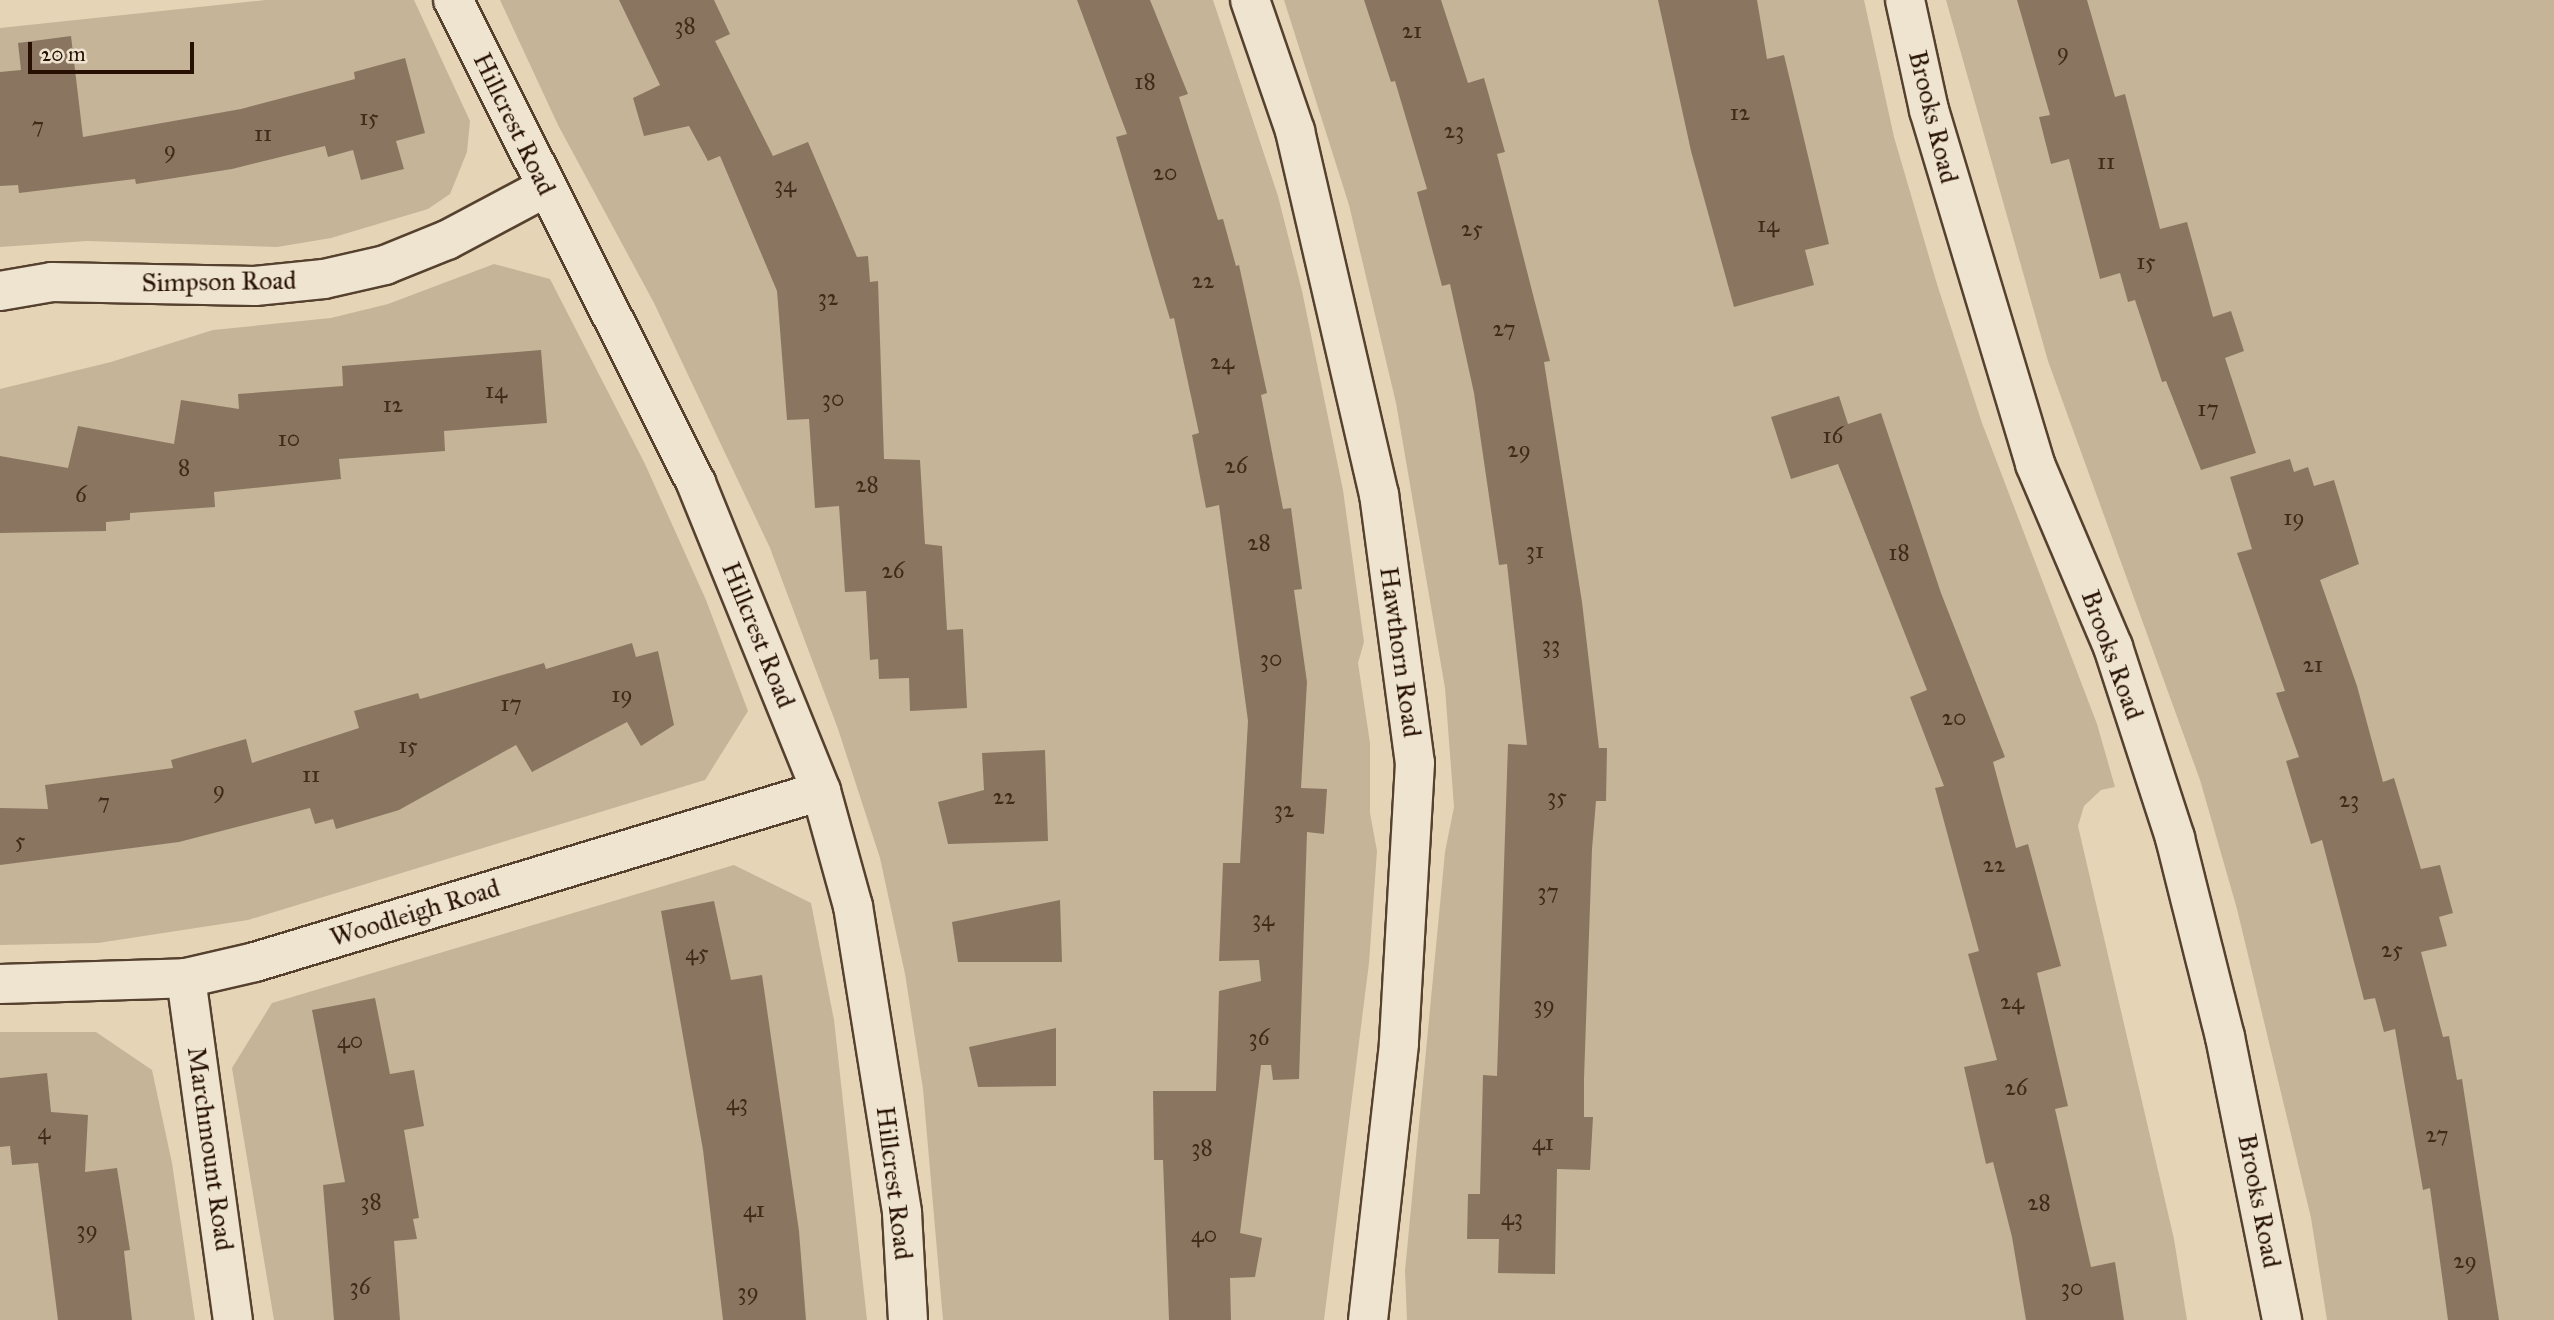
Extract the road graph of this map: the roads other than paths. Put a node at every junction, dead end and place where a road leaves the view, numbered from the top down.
1 (453, 0) edge
2 (1250, 0) edge
3 (1905, 0) edge
4 (545, 188) junction
5 (0, 291) edge
6 (821, 790) junction
7 (186, 978) junction
8 (0, 984) edge
9 (233, 1320) edge
10 (908, 1320) edge
11 (1368, 1320) edge
12 (2282, 1320) edge

1 - 4 street, Hillcrest Road
2 - 11 street, Hawthorn Road
3 - 12 street, Brooks Road
4 - 5 street, Simpson Road
4 - 6 street, Hillcrest Road
6 - 7 street, Woodleigh Road
6 - 10 street, Hillcrest Road
7 - 8 street, Woodleigh Road
7 - 9 street, Marchmount Road

